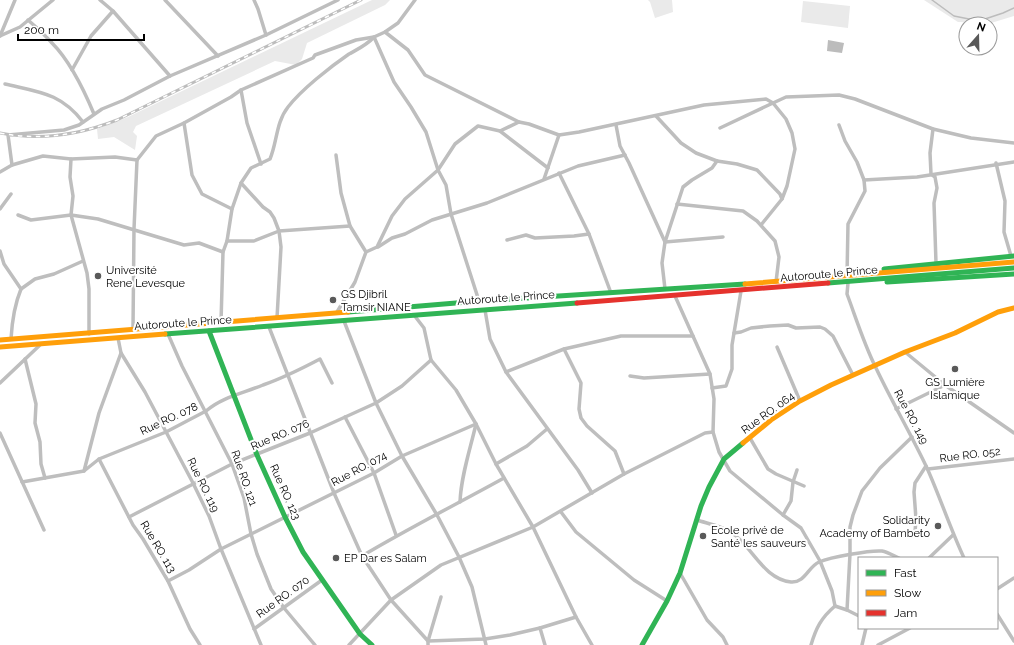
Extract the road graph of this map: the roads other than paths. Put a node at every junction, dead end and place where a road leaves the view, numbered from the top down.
1 (14, 0) edge
2 (53, 0) edge
3 (100, 0) edge
4 (165, 0) edge
5 (254, 0) edge
6 (338, 0) edge
7 (415, 0) edge
8 (113, 11) junction
9 (28, 20) junction
10 (385, 32) junction
11 (266, 35) junction
12 (0, 36) edge
13 (374, 37) junction
14 (218, 56) junction
15 (72, 70) junction
16 (170, 76) junction
17 (5, 84) dead end
18 (241, 90) junction
19 (773, 103) junction
20 (94, 114) junction
21 (656, 116) junction
22 (83, 122) junction
23 (184, 122) junction
24 (519, 122) junction
25 (616, 125) junction
26 (839, 125) dead end
27 (720, 128) dead end
28 (933, 129) junction
29 (500, 131) junction
30 (559, 135) junction
31 (1014, 143) edge
32 (336, 155) dead end
33 (625, 155) junction
34 (71, 159) junction
35 (137, 160) junction
36 (717, 161) junction
37 (1014, 162) edge
38 (996, 163) junction
39 (261, 164) junction
40 (12, 165) junction
41 (548, 168) junction
42 (438, 170) junction
43 (0, 172) edge
44 (559, 173) junction
45 (931, 174) junction
46 (544, 179) junction
47 (864, 180) junction
48 (241, 183) junction
49 (12, 194) dead end
50 (782, 199) junction
51 (677, 204) junction
52 (0, 209) edge
53 (232, 209) junction
54 (451, 214) junction
55 (18, 215) dead end
56 (72, 215) junction
57 (761, 225) junction
58 (350, 226) junction
59 (134, 229) junction
60 (279, 231) junction
61 (589, 234) junction
62 (723, 238) dead end
63 (507, 240) dead end
64 (227, 241) junction
65 (665, 242) junction
66 (377, 247) junction
67 (0, 251) edge
68 (223, 252) junction
69 (366, 252) junction
70 (1013, 258) edge
71 (83, 261) junction
72 (936, 263) junction
73 (1014, 268) edge
74 (934, 272) junction
75 (1014, 274) edge
76 (847, 276) junction
77 (776, 282) junction
78 (848, 283) junction
79 (21, 289) junction
80 (665, 289) junction
81 (740, 291) junction
82 (612, 293) junction
83 (675, 296) junction
84 (480, 302) junction
85 (1014, 308) edge
86 (485, 310) junction
87 (337, 313) junction
88 (414, 315) junction
89 (277, 318) junction
90 (344, 321) junction
91 (221, 323) junction
92 (269, 327) junction
93 (133, 329) junction
94 (209, 331) junction
95 (734, 333) junction
96 (89, 334) junction
97 (168, 334) junction
98 (693, 336) junction
99 (118, 338) junction
100 (11, 339) junction
101 (0, 340) edge
102 (40, 344) junction
103 (0, 347) edge
104 (777, 347) dead end
105 (564, 349) junction
106 (905, 352) junction
107 (121, 353) junction
108 (25, 359) junction
109 (431, 360) junction
110 (875, 366) junction
111 (506, 372) junction
112 (710, 374) junction
113 (853, 375) junction
114 (288, 376) junction
115 (630, 376) dead end
116 (0, 383) edge
117 (332, 384) dead end
118 (944, 385) junction
119 (712, 388) junction
120 (234, 395) junction
121 (800, 401) junction
122 (376, 403) junction
123 (896, 409) junction
124 (206, 411) junction
125 (345, 417) junction
126 (476, 424) junction
127 (547, 429) junction
128 (166, 432) junction
129 (713, 432) junction
130 (0, 433) edge
131 (310, 433) junction
132 (1014, 433) edge
133 (912, 436) junction
134 (750, 438) junction
135 (257, 455) junction
136 (402, 456) junction
137 (98, 459) junction
138 (724, 459) junction
139 (1014, 459) edge
140 (232, 464) junction
141 (496, 464) junction
142 (927, 468) junction
143 (798, 470) dead end
144 (84, 471) junction
145 (374, 473) junction
146 (624, 474) junction
147 (45, 478) junction
148 (504, 478) junction
149 (22, 482) junction
150 (793, 482) junction
151 (193, 484) junction
152 (804, 486) dead end
153 (334, 493) junction
154 (592, 493) junction
155 (460, 502) junction
156 (561, 512) junction
157 (437, 515) junction
158 (129, 516) junction
159 (783, 516) junction
160 (285, 517) junction
161 (697, 520) junction
162 (532, 527) junction
163 (44, 530) dead end
164 (915, 532) dead end
165 (251, 534) junction
166 (953, 535) junction
167 (396, 536) junction
168 (221, 549) junction
169 (850, 554) junction
170 (362, 556) junction
171 (459, 557) junction
172 (897, 557) edge
173 (930, 557) edge
174 (964, 557) edge
175 (820, 562) junction
176 (680, 573) junction
177 (1014, 578) edge
178 (322, 580) junction
179 (168, 581) junction
180 (998, 588) edge
181 (441, 597) dead end
182 (391, 600) junction
183 (667, 601) junction
184 (835, 606) junction
185 (284, 608) junction
186 (847, 610) junction
187 (858, 616) edge
188 (998, 616) edge
189 (576, 617) junction
190 (540, 628) junction
191 (866, 629) edge
192 (908, 629) edge
193 (254, 630) junction
194 (360, 634) junction
195 (485, 639) junction
196 (1014, 641) edge
197 (428, 643) edge
198 (200, 645) edge
199 (261, 645) edge
200 (315, 645) edge
201 (349, 645) edge
202 (372, 645) edge
203 (486, 645) edge
204 (544, 645) edge
205 (592, 645) edge
206 (642, 645) edge
207 (727, 645) edge
208 (811, 645) edge
209 (862, 645) edge
210 (878, 645) edge

1 - 12 street
2 - 9 street
3 - 8 street
4 - 14 street
5 - 11 street
6 - 11 street
7 - 10 street
8 - 15 street
8 - 16 street
9 - 12 street
9 - 15 street
10 - 13 street
10 - 24 street
11 - 14 street
13 - 18 street
13 - 39 street
13 - 42 street
14 - 16 street
15 - 20 street
16 - 20 street
17 - 22 street
18 - 23 street
18 - 39 street
19 - 21 street
19 - 27 street
19 - 28 street
19 - 50 street
20 - 22 street
21 - 25 street
21 - 36 street
22 - 40 street
23 - 35 street
23 - 53 street
24 - 29 street
24 - 30 street
25 - 30 street
25 - 33 street
26 - 47 street
28 - 31 street
28 - 45 street
29 - 41 street
29 - 42 street
30 - 41 street
32 - 58 street
33 - 44 street
33 - 65 street
34 - 35 street
34 - 40 street
34 - 56 street
35 - 59 street
36 - 50 street
36 - 51 street
37 - 38 street
38 - 45 street
38 - 70 street
39 - 48 street
40 - 43 street
41 - 46 street
42 - 54 street
42 - 66 street
44 - 46 street
44 - 61 street
45 - 47 street
45 - 72 street
46 - 54 street
47 - 76 street
48 - 53 street
48 - 60 street
49 - 52 street
50 - 57 street
51 - 57 street
51 - 65 street
53 - 64 street
54 - 66 street
54 - 84 street
55 - 56 street
56 - 59 street
56 - 71 street
57 - 77 street
58 - 60 street
58 - 69 street
59 - 68 street
59 - 93 street
60 - 64 street
60 - 89 street
61 - 63 street
61 - 82 street
62 - 65 street
64 - 68 street
65 - 80 street
66 - 69 street
67 - 79 street
68 - 91 street
69 - 87 street
70 - 72 main road
70 - 74 main road, Autoroute le Prince
71 - 79 street
71 - 96 street
72 - 76 main road
73 - 74 main road, Autoroute le Prince
74 - 76 main road, Autoroute le Prince
74 - 78 main road, Autoroute le Prince
75 - 78 main road
76 - 77 main road, Autoroute le Prince
77 - 80 main road, Autoroute le Prince
78 - 81 main road, Autoroute le Prince
78 - 110 street, Rue RO. 149
79 - 100 street
80 - 82 main road, Autoroute le Prince
81 - 83 main road, Autoroute le Prince
81 - 95 street
82 - 84 main road, Autoroute le Prince
83 - 86 main road, Autoroute le Prince
83 - 98 street
84 - 87 main road, Autoroute le Prince
85 - 106 main road, Rue RO. 064
86 - 88 main road, Autoroute le Prince
86 - 111 street
87 - 89 main road, Autoroute le Prince
88 - 90 main road, Autoroute le Prince
88 - 109 street
89 - 91 main road, Autoroute le Prince
90 - 92 main road, Autoroute le Prince
90 - 122 street
91 - 93 main road, Autoroute le Prince
92 - 94 main road, Autoroute le Prince
92 - 114 street
93 - 96 main road, Autoroute le Prince
94 - 97 main road, Autoroute le Prince
94 - 120 main road, Rue RO. 123
95 - 113 street
95 - 119 street
96 - 100 main road, Autoroute le Prince
97 - 99 main road, Autoroute le Prince
97 - 124 street, Rue RO. 121
98 - 105 street
98 - 112 street
99 - 102 main road, Autoroute le Prince
99 - 107 street, Rue RO. 119
100 - 101 main road, Autoroute le Prince
102 - 103 main road, Autoroute le Prince
102 - 108 street
104 - 121 street
105 - 111 street
105 - 146 street
106 - 110 main road, Rue RO. 064
106 - 118 street
107 - 128 street, Rue RO. 119
107 - 144 street
108 - 116 street
108 - 147 street
109 - 122 street, Rue RO. 076
109 - 126 street
110 - 113 main road, Rue RO. 064
110 - 123 street, Rue RO. 149
111 - 127 street
112 - 115 street
112 - 119 street
113 - 121 main road, Rue RO. 064
114 - 117 street, Rue RO. 078
114 - 120 street, Rue RO. 078
114 - 131 street
118 - 123 street
118 - 132 street
119 - 129 street
120 - 124 street, Rue RO. 078
120 - 135 main road, Rue RO. 123
121 - 134 main road, Rue RO. 064
122 - 125 street, Rue RO. 076
122 - 136 street
123 - 133 street, Rue RO. 149
124 - 128 street, Rue RO. 078
124 - 140 street, Rue RO. 121
125 - 131 street, Rue RO. 076
125 - 145 street
126 - 136 street, Rue RO. 074
126 - 141 street
126 - 155 street
127 - 141 street
127 - 154 street
128 - 137 street, Rue RO. 078
128 - 151 street, Rue RO. 119
129 - 138 street
129 - 146 street
130 - 149 street
131 - 135 street, Rue RO. 076
131 - 153 street
133 - 142 street, Rue RO. 149
133 - 169 street
134 - 138 main road, Rue RO. 064
134 - 150 street
135 - 140 street, Rue RO. 076
135 - 160 main road, Rue RO. 123
136 - 145 street, Rue RO. 074
136 - 157 street
137 - 144 street, Rue RO. 078
137 - 158 street, Rue RO. 113
138 - 159 street
138 - 161 main road, Rue RO. 064
139 - 142 street, Rue RO. 052
140 - 151 street, Rue RO. 076
140 - 165 street, Rue RO. 121
141 - 148 street
142 - 164 street
142 - 166 street, Rue RO. 149
143 - 150 street
144 - 147 street
145 - 153 street, Rue RO. 074
145 - 167 street
146 - 154 street
147 - 149 street
148 - 155 street
148 - 162 street
149 - 163 street
150 - 152 street
150 - 159 street
151 - 158 street, Rue RO. 076
151 - 168 street, Rue RO. 119
153 - 160 street, Rue RO. 074
153 - 170 street
154 - 156 street
155 - 157 street
156 - 162 street
156 - 183 street
157 - 167 street
157 - 171 street
158 - 179 street, Rue RO. 113
159 - 175 street
160 - 165 street, Rue RO. 074
160 - 178 main road, Rue RO. 123
161 - 175 street
161 - 176 main road, Rue RO. 064
162 - 171 street
162 - 189 street
165 - 168 street, Rue RO. 074
165 - 185 street, Rue RO. 121
166 - 173 street
166 - 174 street, Rue RO. 149
167 - 170 street
168 - 179 street, Rue RO. 074
168 - 193 street, Rue RO. 119
169 - 172 street
169 - 175 street
169 - 186 street
170 - 182 street
171 - 182 street
171 - 195 street
175 - 184 street
176 - 183 main road, Rue RO. 064
176 - 207 street
177 - 180 street
178 - 185 street, Rue RO. 070
178 - 194 main road, Rue RO. 123
179 - 198 street, Rue RO. 113
181 - 197 street
182 - 194 street
182 - 197 street
183 - 206 main road, Rue RO. 064
184 - 186 street
184 - 208 street
185 - 193 street, Rue RO. 070
185 - 200 street, Rue RO. 121
186 - 187 street
188 - 196 street
189 - 190 street
189 - 205 street
190 - 195 street
190 - 204 street
191 - 209 street
192 - 210 street
193 - 199 street, Rue RO. 119
194 - 201 street
194 - 202 main road, Rue RO. 123
195 - 197 street
195 - 203 street

